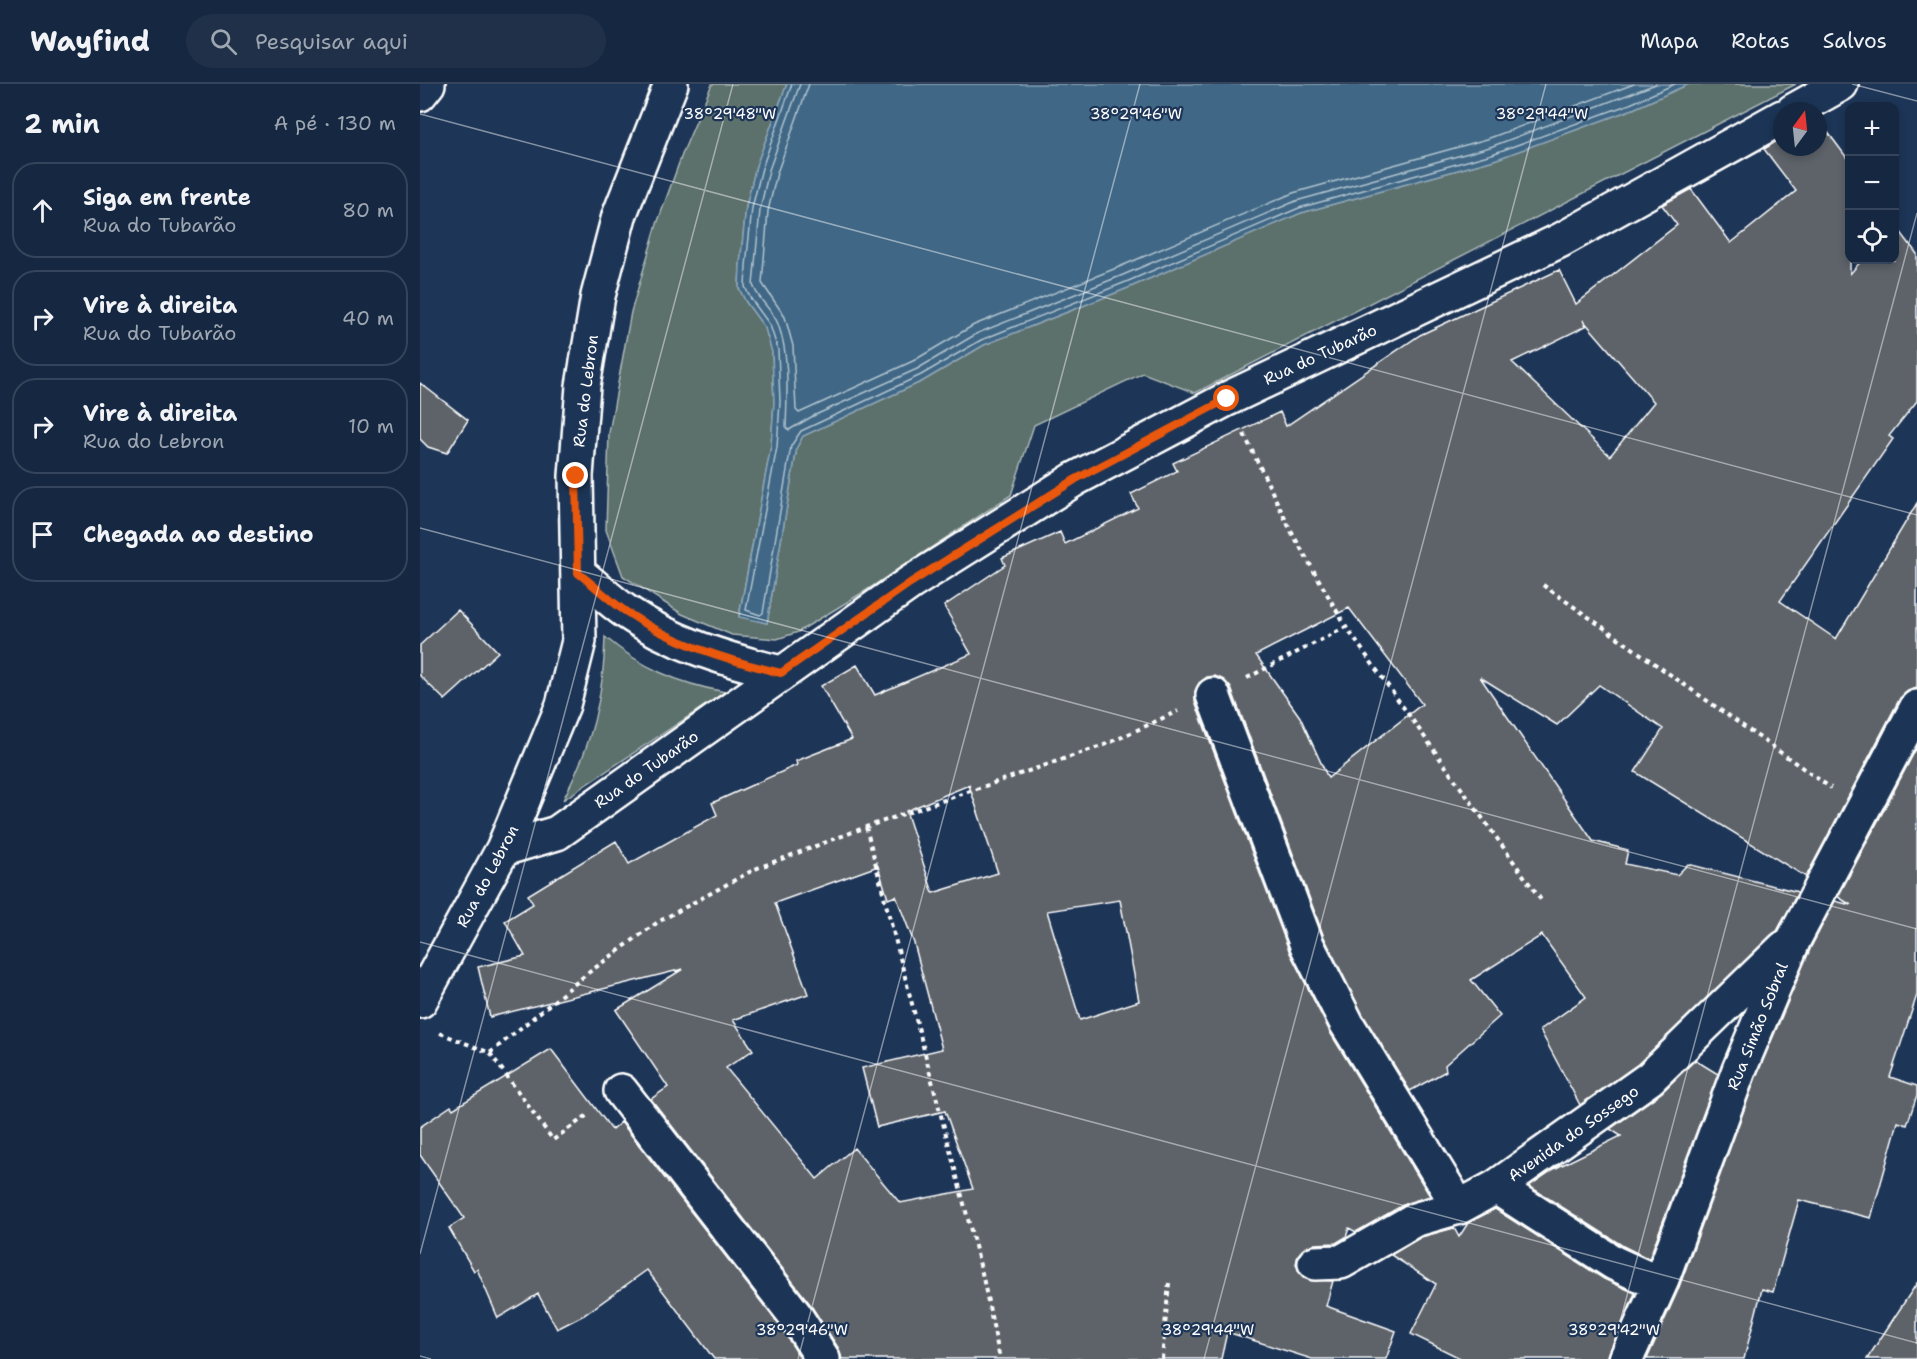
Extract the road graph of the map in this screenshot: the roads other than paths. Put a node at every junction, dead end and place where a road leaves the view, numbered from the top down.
1 (428, 84) edge
2 (671, 84) edge
3 (1841, 84) edge
4 (420, 94) edge
5 (1808, 102) edge
6 (1773, 122) edge
7 (578, 573) junction
8 (781, 673) junction
9 (1213, 695) road end
10 (1917, 707) edge
11 (503, 849) junction
12 (1794, 939) junction
13 (425, 1015) edge
14 (621, 1091) road end
15 (1496, 1187) junction
16 (1459, 1207) junction
17 (1315, 1263) dead end
18 (1659, 1284) junction
19 (823, 1359) edge
20 (1626, 1359) edge

1 - 4 street
2 - 7 street, Rua do Lebron
3 - 5 street
6 - 8 street, Rua do Tubarão
7 - 8 street
7 - 11 street, Rua do Lebron
8 - 11 street, Rua do Tubarão
9 - 16 street
10 - 12 street, Rua Simão Sobral
11 - 13 street, Rua do Lebron
12 - 15 street, Avenida do Sossego
12 - 18 street, Rua Simão Sobral
14 - 19 street
15 - 16 street, Avenida do Sossego
15 - 18 street
16 - 17 street, Avenida do Sossego
18 - 20 street, Rua Simão Sobral

